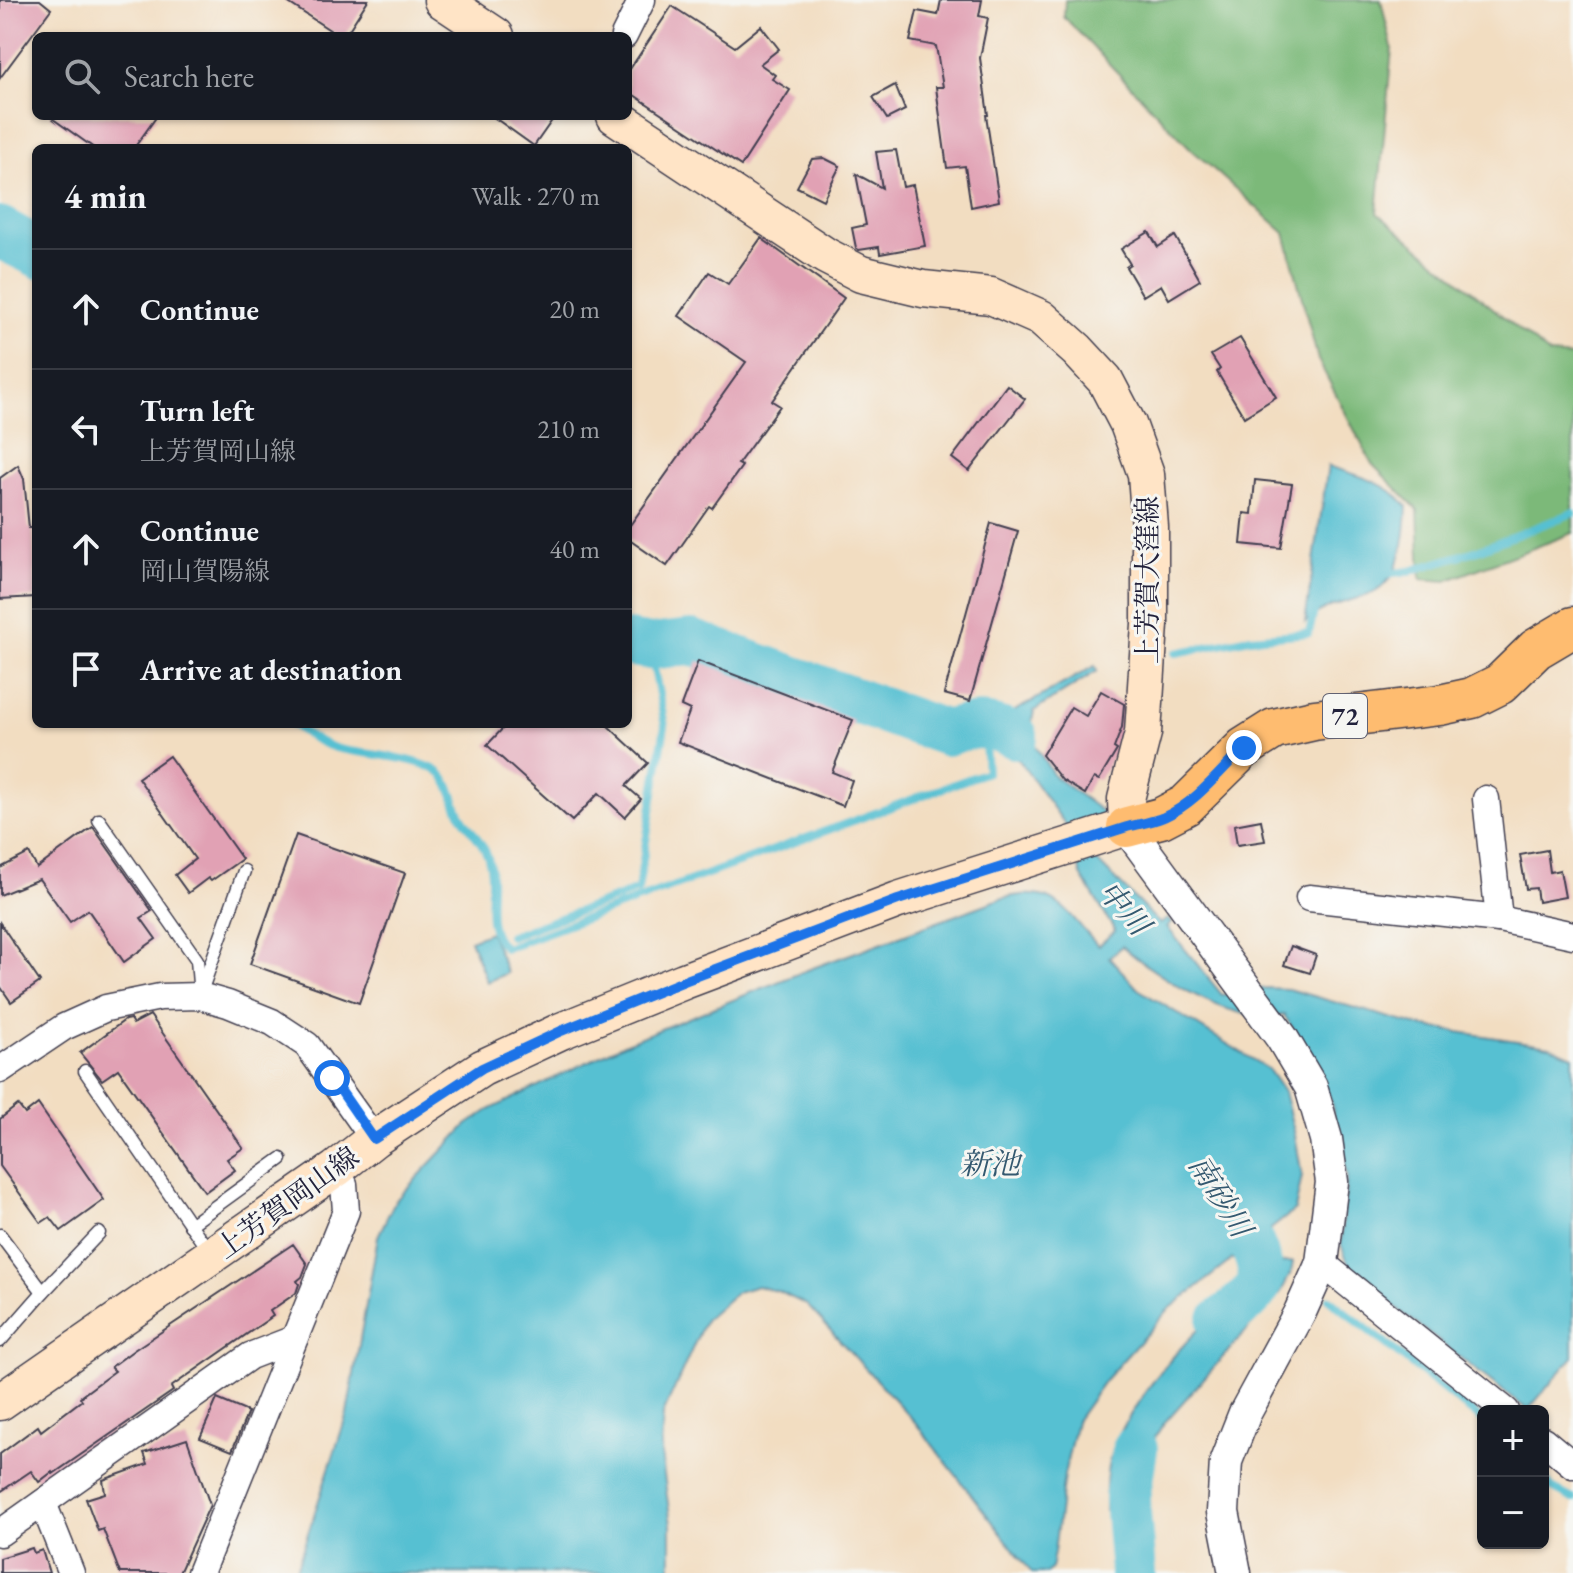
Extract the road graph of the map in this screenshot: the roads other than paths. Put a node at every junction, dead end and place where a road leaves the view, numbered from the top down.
1 (442, 0) edge
2 (642, 0) edge
3 (490, 32) edge
4 (626, 32) edge
5 (621, 120) edge
6 (1573, 627) edge
7 (1486, 799) dead end
8 (99, 820) dead end
9 (1120, 829) junction
10 (244, 871) dead end
11 (1309, 898) dead end
12 (1499, 919) junction
13 (1573, 935) edge
14 (200, 996) junction
15 (3, 1061) edge
16 (85, 1071) dead end
17 (374, 1139) junction
18 (281, 1159) dead end
19 (336, 1169) junction
20 (190, 1225) junction
21 (99, 1233) dead end
22 (0, 1235) edge
23 (212, 1256) junction
24 (1322, 1263) junction
25 (43, 1292) junction
26 (294, 1339) junction
27 (0, 1341) edge
28 (0, 1402) edge
29 (1499, 1405) edge
30 (1549, 1445) edge
31 (1573, 1465) edge
32 (43, 1503) junction
33 (0, 1533) edge
34 (71, 1573) edge
35 (200, 1573) edge
36 (1235, 1573) edge

1 - 3 main road
2 - 4 street
5 - 9 main road, 上芳賀大窪線
6 - 9 main road, 72
7 - 12 street
8 - 14 lane
9 - 17 main road, 上芳賀岡山線
9 - 24 street
10 - 14 lane
11 - 12 street
12 - 13 street
14 - 15 street
14 - 17 street
16 - 20 lane
17 - 19 main road, 上芳賀岡山線
18 - 20 lane
19 - 23 main road, 上芳賀岡山線
19 - 26 street
20 - 23 lane
21 - 25 lane
22 - 25 lane
23 - 28 main road, 上芳賀岡山線
24 - 29 street
24 - 36 street
25 - 27 lane
26 - 32 street
26 - 35 street
30 - 31 street
32 - 33 street
32 - 34 street

